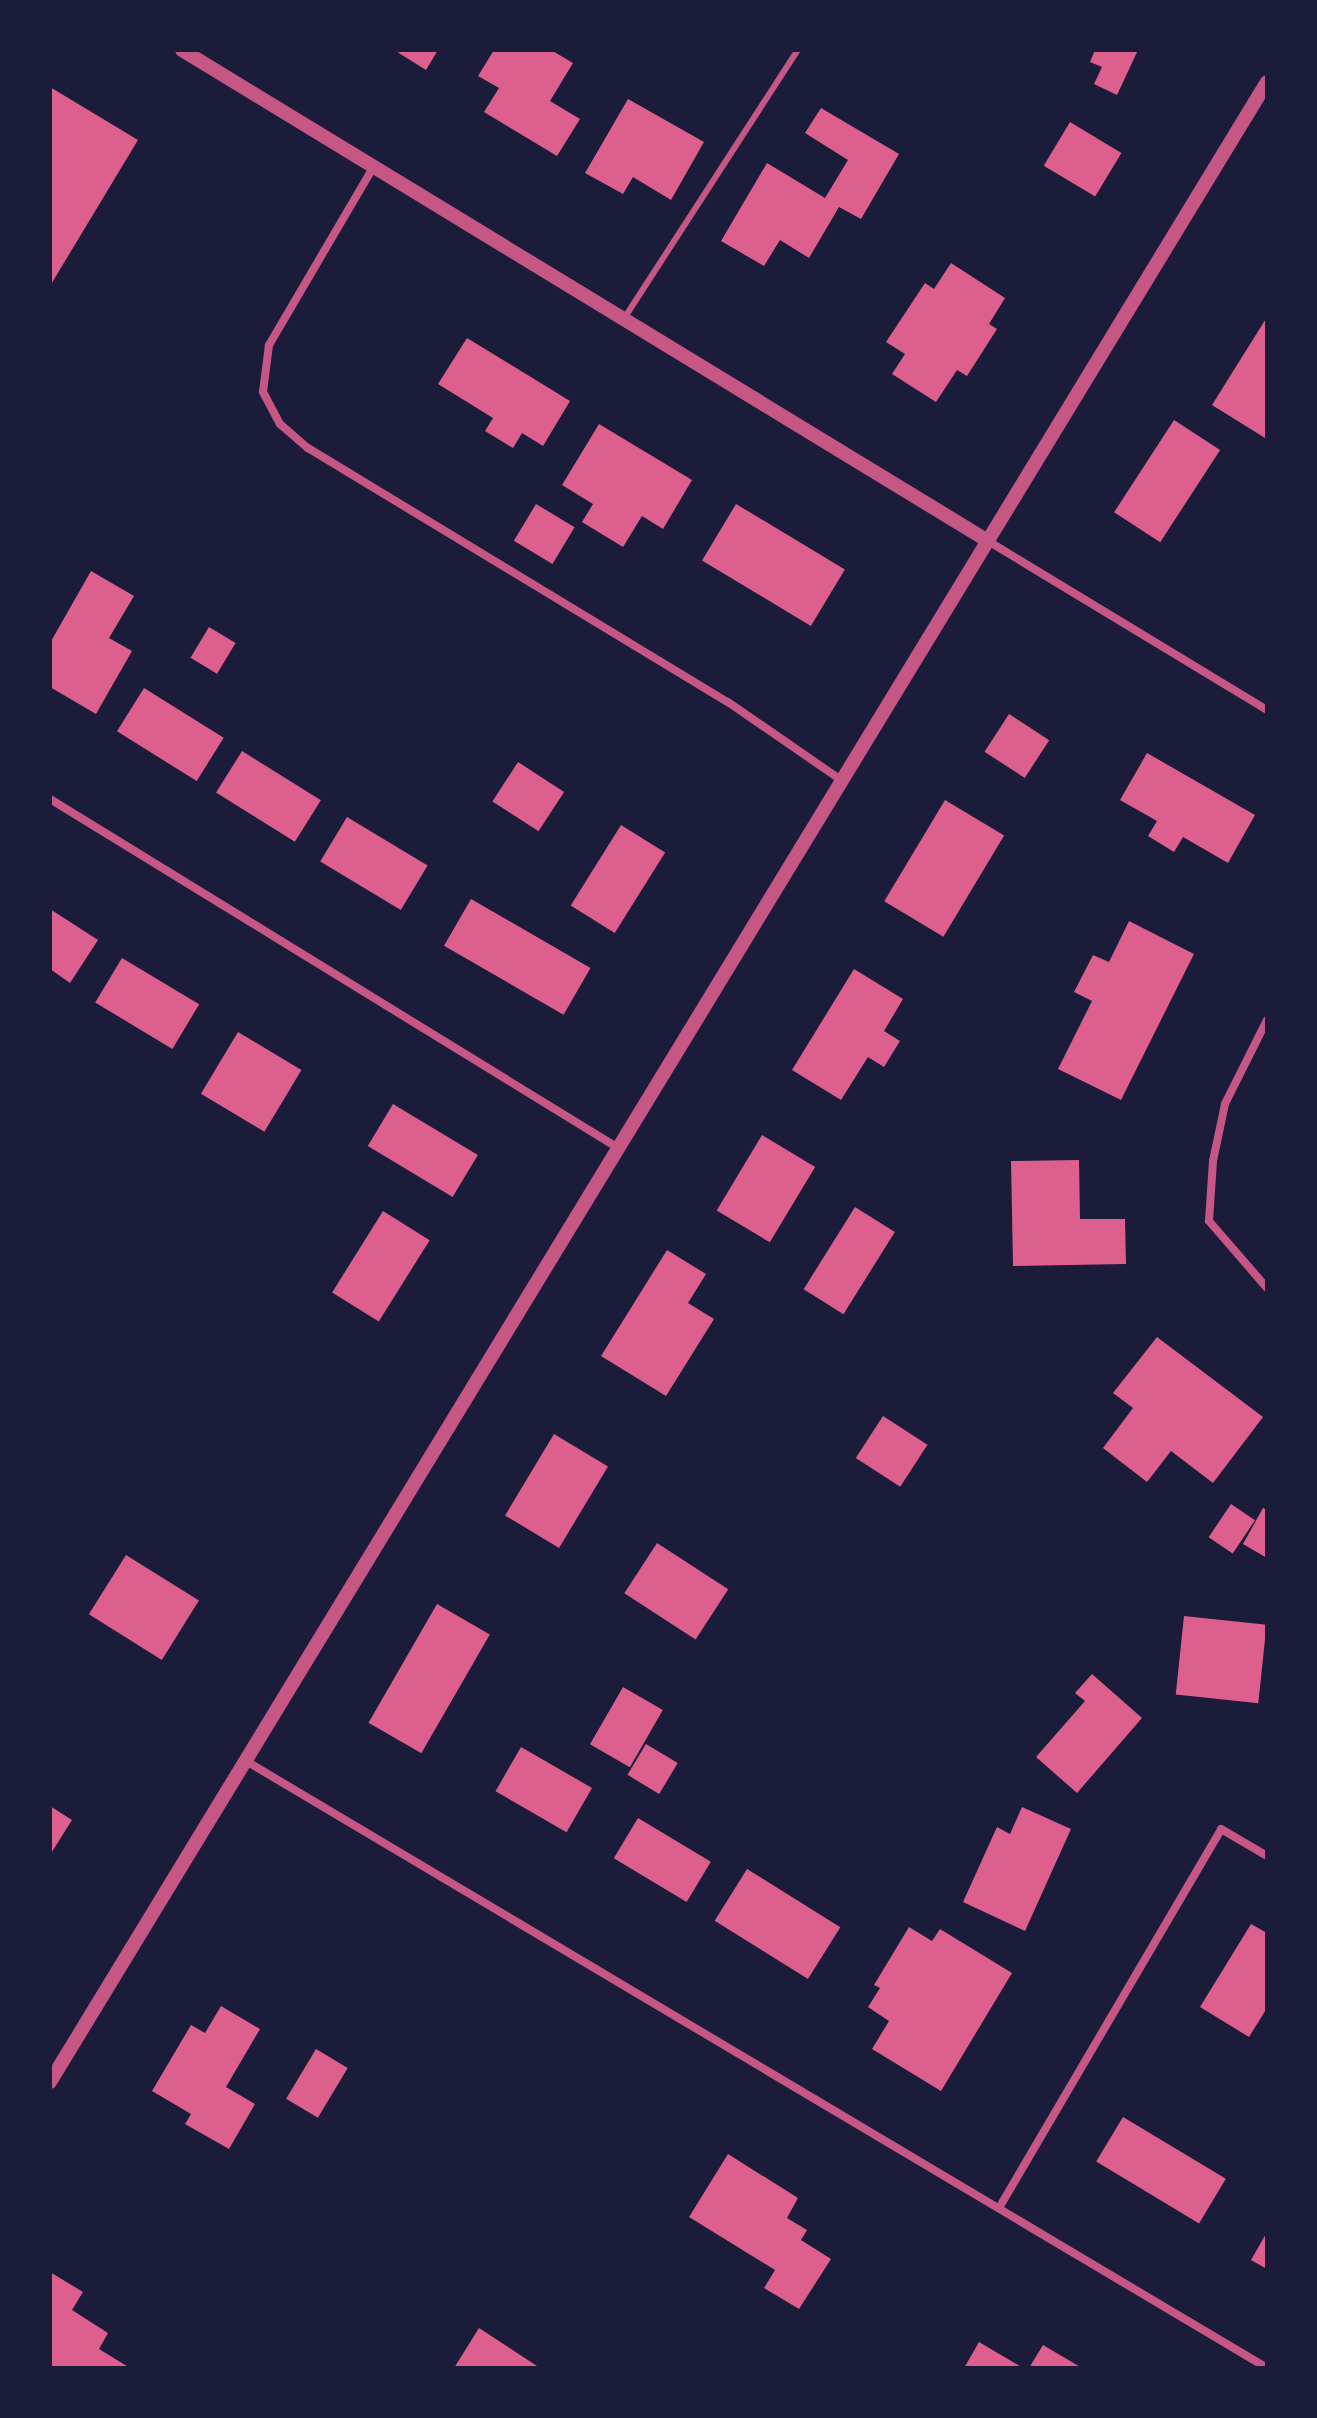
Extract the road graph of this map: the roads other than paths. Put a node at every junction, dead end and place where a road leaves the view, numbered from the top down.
1 (182, 50) edge
2 (798, 50) edge
3 (1267, 82) edge
4 (374, 166) junction
5 (625, 317) junction
6 (988, 541) junction
7 (1267, 710) edge
8 (841, 780) junction
9 (50, 799) edge
10 (1267, 1020) edge
11 (615, 1146) junction
12 (1267, 1288) edge
13 (246, 1761) junction
14 (1267, 1856) edge
15 (50, 2082) edge
16 (999, 2208) junction
17 (1267, 2368) edge

1 - 4 street
2 - 5 lane
3 - 6 street
4 - 5 street
4 - 8 street
5 - 6 street
6 - 7 street
6 - 8 street
8 - 11 street
9 - 11 street
10 - 12 street
11 - 13 street
13 - 15 street
13 - 16 street
14 - 16 street
16 - 17 street

